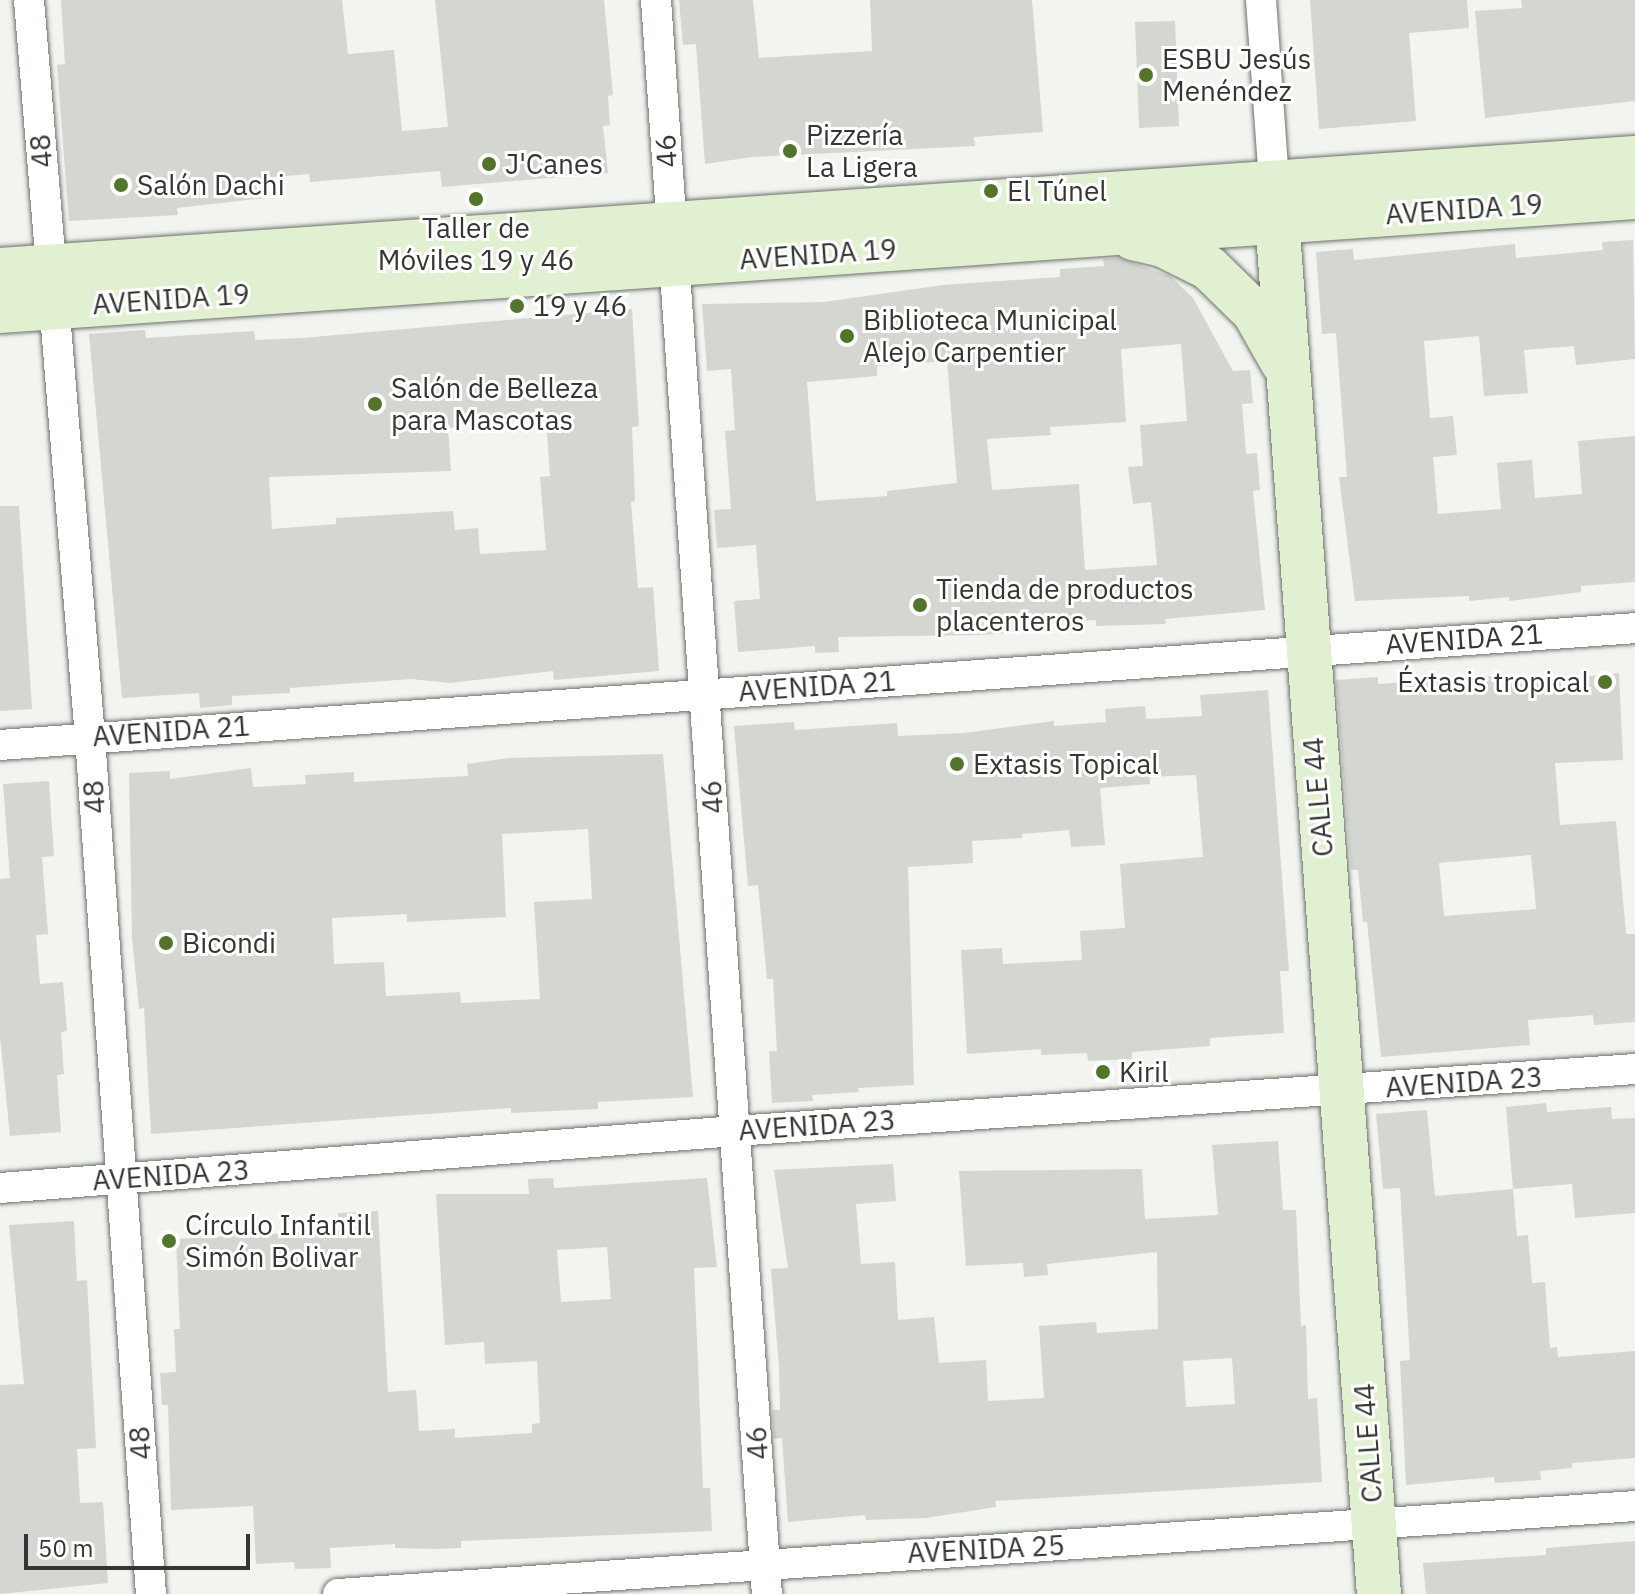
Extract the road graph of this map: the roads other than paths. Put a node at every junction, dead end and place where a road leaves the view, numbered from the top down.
1 (29, 0) edge
2 (656, 0) edge
3 (1261, 0) edge
4 (1635, 158) edge
5 (1635, 197) edge
6 (1276, 203) junction
7 (671, 221) junction
8 (1108, 232) junction
9 (675, 265) junction
10 (0, 270) edge
11 (52, 287) junction
12 (0, 311) edge
13 (1287, 371) junction
14 (1635, 628) edge
15 (1306, 650) junction
16 (704, 694) junction
17 (90, 737) junction
18 (0, 745) edge
19 (1635, 1069) edge
20 (1343, 1091) junction
21 (735, 1131) junction
22 (121, 1178) junction
23 (0, 1188) edge
24 (1635, 1506) edge
25 (1374, 1525) junction
26 (765, 1562) junction
27 (151, 1594) edge
28 (338, 1594) edge
29 (767, 1594) edge
30 (1379, 1594) edge

1 - 11 street, 48
2 - 7 street, 46
3 - 6 street, CALLE 44
4 - 6 main road, AVENIDA 19
5 - 6 main road, AVENIDA 19
6 - 7 main road, AVENIDA 19
6 - 8 main road, AVENIDA 19
6 - 13 main road, CALLE 44
7 - 9 street, 46
7 - 11 main road, AVENIDA 19
8 - 9 main road, AVENIDA 19
8 - 13 main road
9 - 11 main road, AVENIDA 19
9 - 16 street, 46
10 - 11 main road, AVENIDA 19
11 - 12 main road, AVENIDA 19
11 - 17 street, 48
13 - 15 main road, CALLE 44
14 - 15 street, AVENIDA 21
15 - 16 street, AVENIDA 21
15 - 20 main road, CALLE 44
16 - 17 street, AVENIDA 21
16 - 21 street, 46
17 - 18 street, AVENIDA 21
17 - 22 street, 48
19 - 20 street, AVENIDA 23
20 - 21 street, AVENIDA 23
20 - 25 main road, CALLE 44
21 - 22 street, AVENIDA 23
21 - 26 street, 46
22 - 23 street, AVENIDA 23
22 - 27 street, 48
24 - 25 street, AVENIDA 25
25 - 26 street, AVENIDA 25
25 - 30 main road, CALLE 44
26 - 28 street, AVENIDA 25
26 - 29 street, 46

